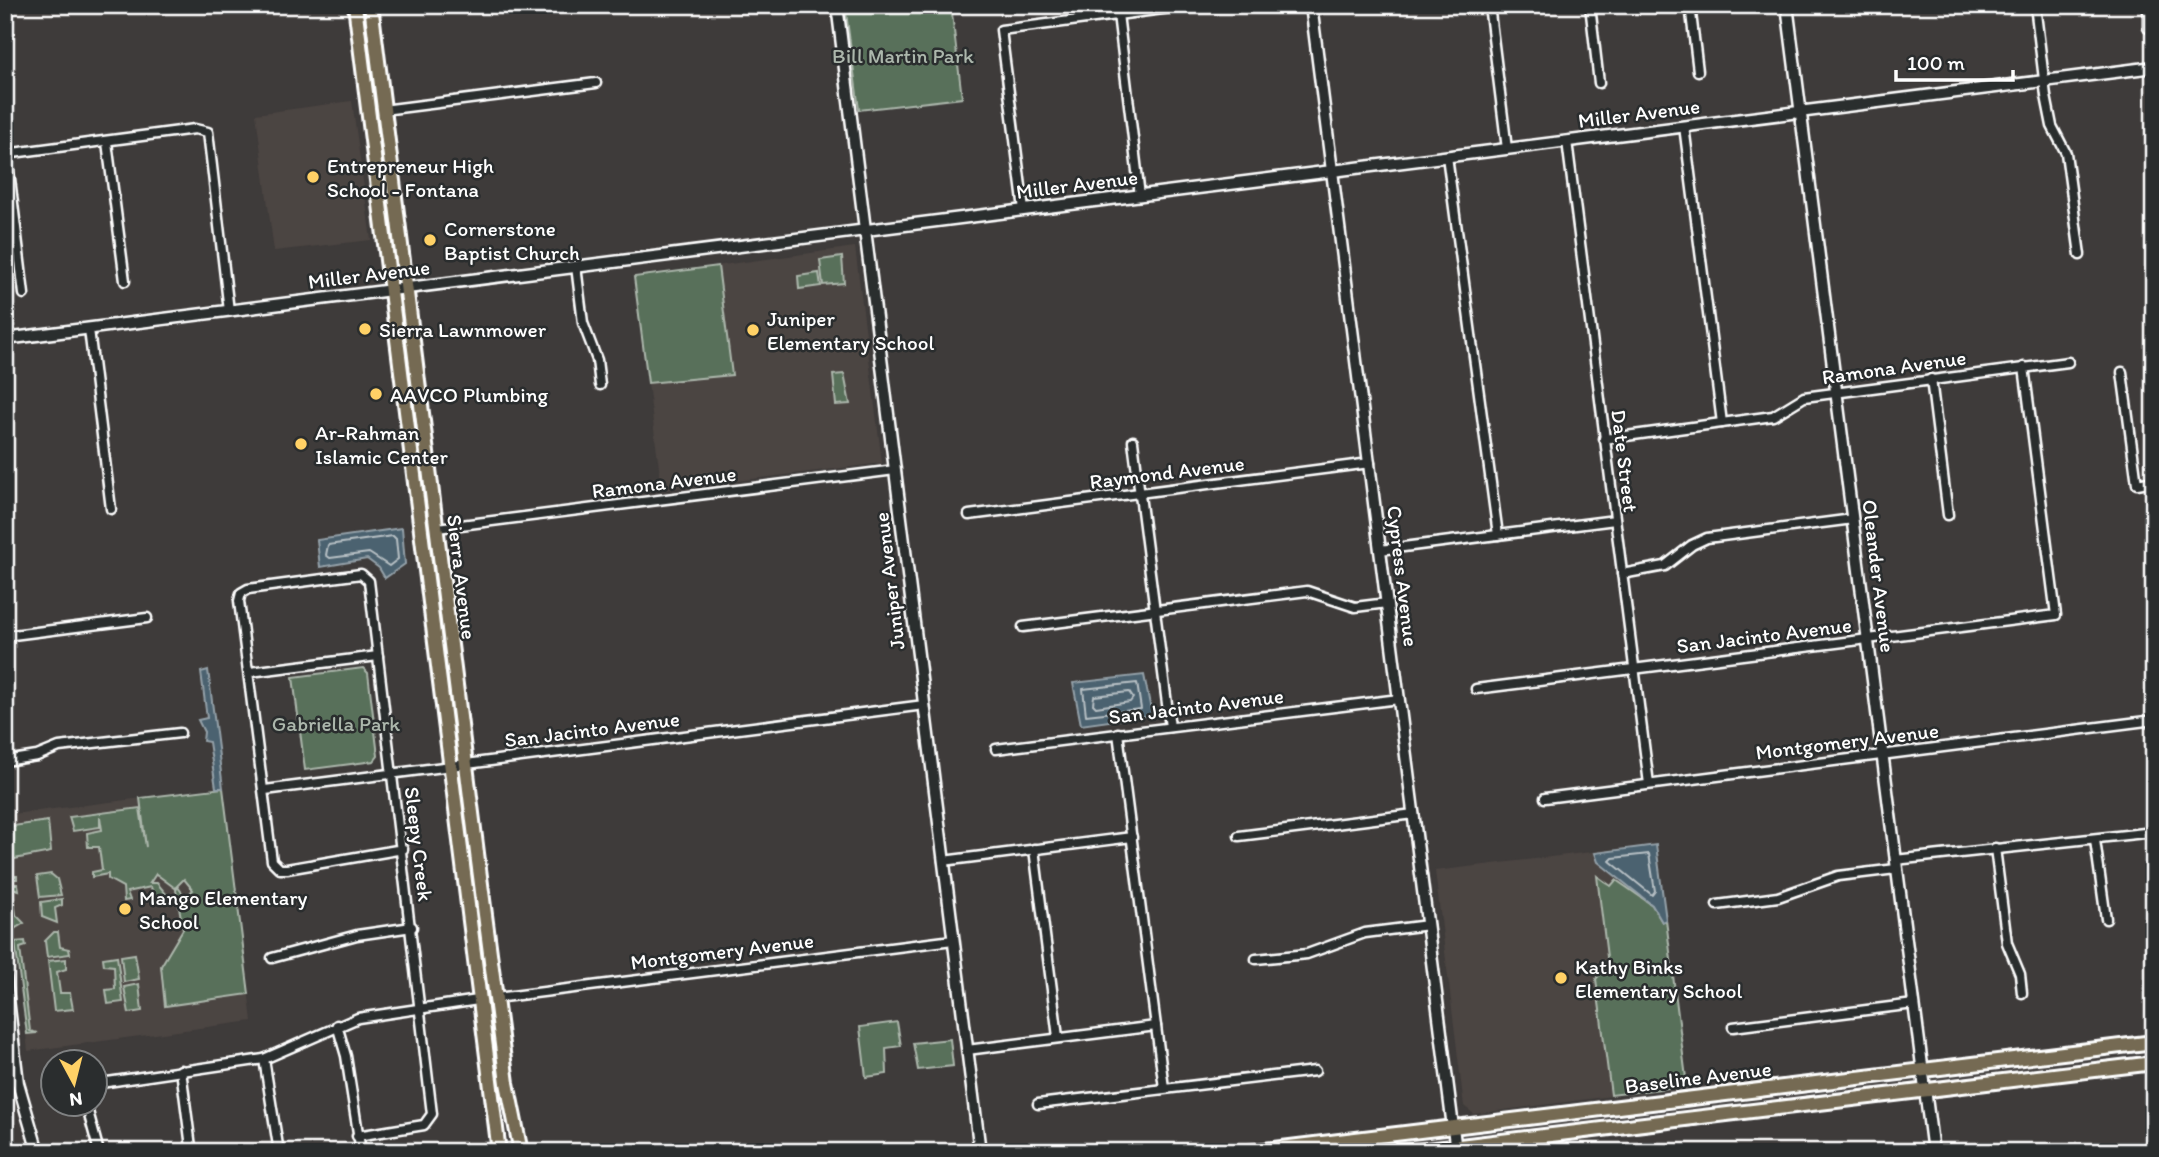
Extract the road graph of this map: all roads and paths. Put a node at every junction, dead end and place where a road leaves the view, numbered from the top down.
1 (355, 5) edge
2 (371, 5) edge
3 (837, 5) edge
4 (1240, 5) edge
5 (1311, 5) edge
6 (1489, 5) edge
7 (1590, 5) edge
8 (1690, 5) edge
9 (1787, 5) edge
10 (2035, 5) edge
11 (2148, 5) edge
12 (1118, 14) junction
13 (2148, 28) dead end
14 (2154, 67) edge
15 (1698, 71) dead end
16 (2044, 80) junction
17 (596, 83) dead end
18 (1599, 83) dead end
19 (383, 110) junction
20 (1801, 111) junction
21 (1684, 126) junction
22 (1567, 141) junction
23 (107, 142) junction
24 (1507, 149) junction
25 (6, 154) edge
26 (1447, 156) junction
27 (1332, 171) junction
28 (1140, 196) junction
29 (1024, 210) junction
30 (866, 231) junction
31 (2080, 256) dead end
32 (576, 266) junction
33 (125, 281) dead end
34 (406, 289) junction
35 (389, 291) junction
36 (24, 293) dead end
37 (229, 311) junction
38 (89, 329) junction
39 (5, 339) edge
40 (2068, 362) dead end
41 (2024, 367) junction
42 (2122, 372) dead end
43 (1931, 379) junction
44 (600, 385) dead end
45 (1836, 392) junction
46 (1722, 423) junction
47 (1604, 439) junction
48 (1133, 441) dead end
49 (1370, 463) junction
50 (895, 470) junction
51 (2154, 481) edge
52 (1139, 494) junction
53 (111, 509) dead end
54 (969, 515) dead end
55 (1948, 515) dead end
56 (1853, 519) junction
57 (1615, 520) junction
58 (437, 528) junction
59 (1498, 535) junction
60 (1380, 550) junction
61 (1622, 574) junction
62 (1387, 603) junction
63 (1155, 610) junction
64 (147, 618) dead end
65 (1023, 627) dead end
66 (5, 636) edge
67 (1868, 639) junction
68 (378, 656) junction
69 (1634, 669) junction
70 (250, 672) junction
71 (1476, 689) dead end
72 (1399, 699) junction
73 (924, 705) junction
74 (2154, 720) edge
75 (1170, 727) junction
76 (180, 733) dead end
77 (1118, 733) junction
78 (996, 749) dead end
79 (1882, 754) junction
80 (5, 761) edge
81 (466, 762) junction
82 (449, 765) junction
83 (392, 772) junction
84 (1648, 784) junction
85 (265, 790) junction
86 (1545, 798) dead end
87 (1414, 814) junction
88 (2154, 832) edge
89 (1239, 836) dead end
90 (1132, 837) junction
91 (2095, 840) junction
92 (1995, 848) junction
93 (402, 849) junction
94 (1034, 849) junction
95 (943, 861) junction
96 (1896, 864) junction
97 (1717, 905) dead end
98 (2106, 919) dead end
99 (1428, 925) junction
100 (412, 928) junction
101 (953, 940) junction
102 (272, 958) dead end
103 (1256, 959) dead end
104 (5, 974) edge
105 (2022, 993) dead end
106 (496, 998) junction
107 (478, 1000) junction
108 (1914, 1004) junction
109 (422, 1008) junction
110 (337, 1025) junction
111 (1156, 1026) junction
112 (1733, 1027) dead end
113 (1058, 1037) junction
114 (2154, 1042) edge
115 (967, 1050) junction
116 (264, 1059) junction
117 (2154, 1063) edge
118 (1922, 1069) junction
119 (181, 1070) junction
120 (1315, 1071) dead end
121 (108, 1082) edge
122 (1164, 1088) junction
123 (1924, 1088) junction
124 (1038, 1104) dead end
125 (90, 1118) edge
126 (1453, 1127) junction
127 (358, 1136) junction
128 (191, 1147) dead end
129 (1456, 1149) edge
130 (38, 1152) edge
131 (99, 1152) edge
132 (279, 1152) edge
133 (361, 1152) edge
134 (499, 1152) edge
135 (521, 1152) edge
136 (980, 1152) edge
137 (1248, 1152) edge
138 (1410, 1152) edge
139 (1933, 1152) edge

1 - 35 main road, Sierra Avenue
2 - 19 main road, Sierra Avenue
3 - 30 street, Juniper Avenue
4 - 12 street
5 - 27 street, Cypress Avenue
6 - 24 street
7 - 18 street
8 - 15 street
9 - 20 street, Oleander Avenue
10 - 16 street
11 - 13 street
12 - 28 street
12 - 29 street
14 - 16 street, Miller Avenue
16 - 20 street, Miller Avenue
16 - 31 street
17 - 19 street
19 - 34 main road, Sierra Avenue
20 - 21 street, Miller Avenue
20 - 45 street, Oleander Avenue
21 - 22 street, Miller Avenue
21 - 46 street
22 - 24 street, Miller Avenue
22 - 47 street, Date Street
23 - 25 street
23 - 33 street
23 - 37 street
24 - 26 street, Miller Avenue
25 - 36 street
26 - 27 street, Miller Avenue
26 - 59 street
27 - 28 street, Miller Avenue
27 - 49 street, Cypress Avenue
28 - 29 street, Miller Avenue
29 - 30 street, Miller Avenue
30 - 32 street, Miller Avenue
30 - 50 street, Juniper Avenue
32 - 34 street, Miller Avenue
32 - 44 street
34 - 35 street, Miller Avenue
34 - 58 main road, Sierra Avenue
35 - 37 street, Miller Avenue
35 - 82 main road, Sierra Avenue
37 - 38 street, Miller Avenue
38 - 39 street, Miller Avenue
38 - 53 street
40 - 41 street, Ramona Avenue
41 - 43 street, Ramona Avenue
41 - 67 street, San Jacinto Avenue
42 - 51 street
43 - 45 street, Ramona Avenue
43 - 55 street
45 - 46 street, Ramona Avenue
45 - 56 street, Oleander Avenue
46 - 47 street, Ramona Avenue
47 - 57 street, Date Street
48 - 52 street
49 - 52 street, Raymond Avenue
49 - 60 street, Cypress Avenue
50 - 58 street, Ramona Avenue
50 - 73 street, Juniper Avenue
52 - 54 street, Raymond Avenue
52 - 63 street
56 - 61 street
56 - 67 street, Oleander Avenue
57 - 59 street
57 - 61 street, Date Street
58 - 81 main road, Sierra Avenue
59 - 60 street
60 - 62 street, Cypress Avenue
61 - 69 street, Date Street
62 - 63 street
62 - 72 street, Cypress Avenue
63 - 65 street
63 - 75 street
64 - 66 street
67 - 69 street, San Jacinto Avenue
67 - 79 street, Oleander Avenue
68 - 70 street
68 - 70 street, Sleepy Creek
68 - 83 street, Sleepy Creek
69 - 71 street, San Jacinto Avenue
69 - 84 street, Date Street
70 - 85 street
72 - 75 street, San Jacinto Avenue
72 - 87 street, Cypress Avenue
73 - 81 street, San Jacinto Avenue
73 - 95 street, Juniper Avenue
74 - 79 street, Montgomery Avenue
75 - 77 street, San Jacinto Avenue
76 - 80 street
77 - 78 street, San Jacinto Avenue
77 - 90 street
79 - 84 street, Montgomery Avenue
79 - 96 street, Oleander Avenue
81 - 82 street, San Jacinto Avenue
81 - 106 main road, Sierra Avenue
82 - 83 street, San Jacinto Avenue
82 - 107 main road, Sierra Avenue
83 - 85 street, San Jacinto Avenue
83 - 93 street, Sleepy Creek
84 - 86 street, Montgomery Avenue
85 - 93 street
87 - 89 street
87 - 99 street, Cypress Avenue
88 - 91 street
90 - 94 street
90 - 111 street
91 - 92 street
91 - 98 street
92 - 96 street
92 - 105 street
93 - 100 street, Sleepy Creek
94 - 95 street
94 - 113 street
95 - 101 street, Juniper Avenue
96 - 97 street
96 - 108 street, Oleander Avenue
99 - 103 street
99 - 126 street, Cypress Avenue
100 - 102 street
100 - 109 street, Sleepy Creek
101 - 106 street, Montgomery Avenue
101 - 115 street, Juniper Avenue
104 - 130 street
106 - 135 main road, Sierra Avenue
107 - 109 street
107 - 134 main road, Sierra Avenue
108 - 112 street
108 - 118 street, Oleander Avenue
109 - 110 street
109 - 127 street, Sleepy Creek
110 - 116 street
110 - 127 street
111 - 113 street
111 - 122 street
113 - 115 street
114 - 118 main road, Baseline Avenue
115 - 136 street, Juniper Avenue
116 - 119 street
116 - 132 street
117 - 123 main road, Baseline Avenue
118 - 123 street, Oleander Avenue
118 - 126 main road, Baseline Avenue
119 - 121 street
119 - 128 street
120 - 122 street
122 - 124 street
123 - 129 main road, Baseline Avenue
123 - 139 street, Oleander Avenue
125 - 131 street
126 - 129 street, Cypress Avenue
126 - 137 main road, Baseline Avenue
127 - 133 street
129 - 138 main road, Baseline Avenue

